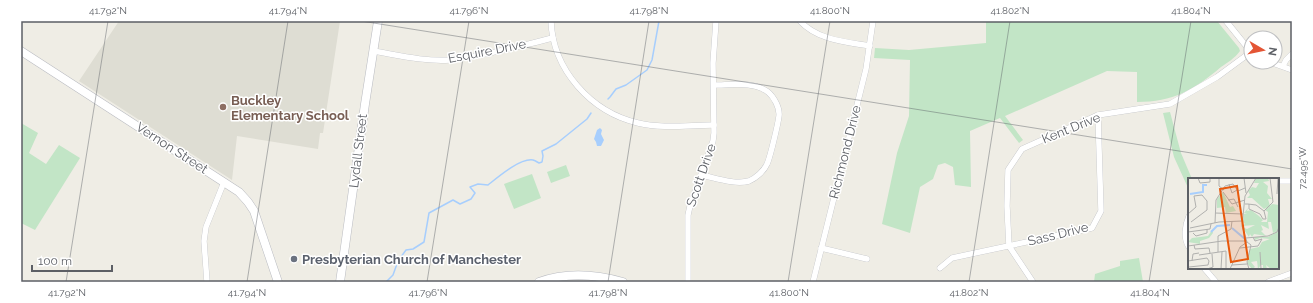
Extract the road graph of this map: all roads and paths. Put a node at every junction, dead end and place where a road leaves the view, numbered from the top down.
1 (378, 21) edge
2 (551, 21) edge
3 (716, 21) edge
4 (800, 21) edge
5 (873, 21) edge
6 (1226, 21) edge
7 (553, 38) junction
8 (1243, 42) edge
9 (870, 46) junction
10 (21, 51) edge
11 (373, 51) junction
12 (1292, 54) edge
13 (1243, 58) edge
14 (1283, 66) joint
15 (1292, 70) edge
16 (714, 85) junction
17 (1098, 115) junction
18 (714, 125) junction
19 (701, 175) junction
20 (1279, 181) edge
21 (1292, 181) edge
22 (224, 182) junction
23 (1188, 219) edge
24 (1188, 245) edge
25 (1009, 246) junction
26 (820, 248) junction
27 (867, 259) dead end
28 (940, 268) dead end
29 (1205, 269) edge
30 (1292, 273) edge
31 (207, 282) edge
32 (278, 282) edge
33 (340, 282) edge
34 (538, 282) edge
35 (623, 282) edge
36 (688, 282) edge
37 (812, 282) edge
38 (1033, 282) edge
39 (1216, 282) edge
40 (1268, 282) edge

1 - 11 street, Lydall Street
2 - 7 street
3 - 16 street, Scott Drive
4 - 9 street
5 - 9 street, Richmond Drive
6 - 8 street
7 - 11 street, Esquire Drive
7 - 18 street
9 - 26 street, Richmond Drive
10 - 22 street, Vernon Street
11 - 33 street, Lydall Street
12 - 14 street
13 - 17 street, Kent Drive
14 - 15 street
16 - 18 street, Scott Drive
16 - 19 street
17 - 25 street, Kent Drive
17 - 25 street, Sass Drive
18 - 19 street, Scott Drive
19 - 36 street, Scott Drive
20 - 21 street
22 - 31 street
22 - 32 street, Vernon Street
23 - 24 street
25 - 28 street, Sass Drive
25 - 38 street
26 - 27 street
26 - 37 street, Richmond Drive
29 - 39 street
30 - 40 street
34 - 35 street

